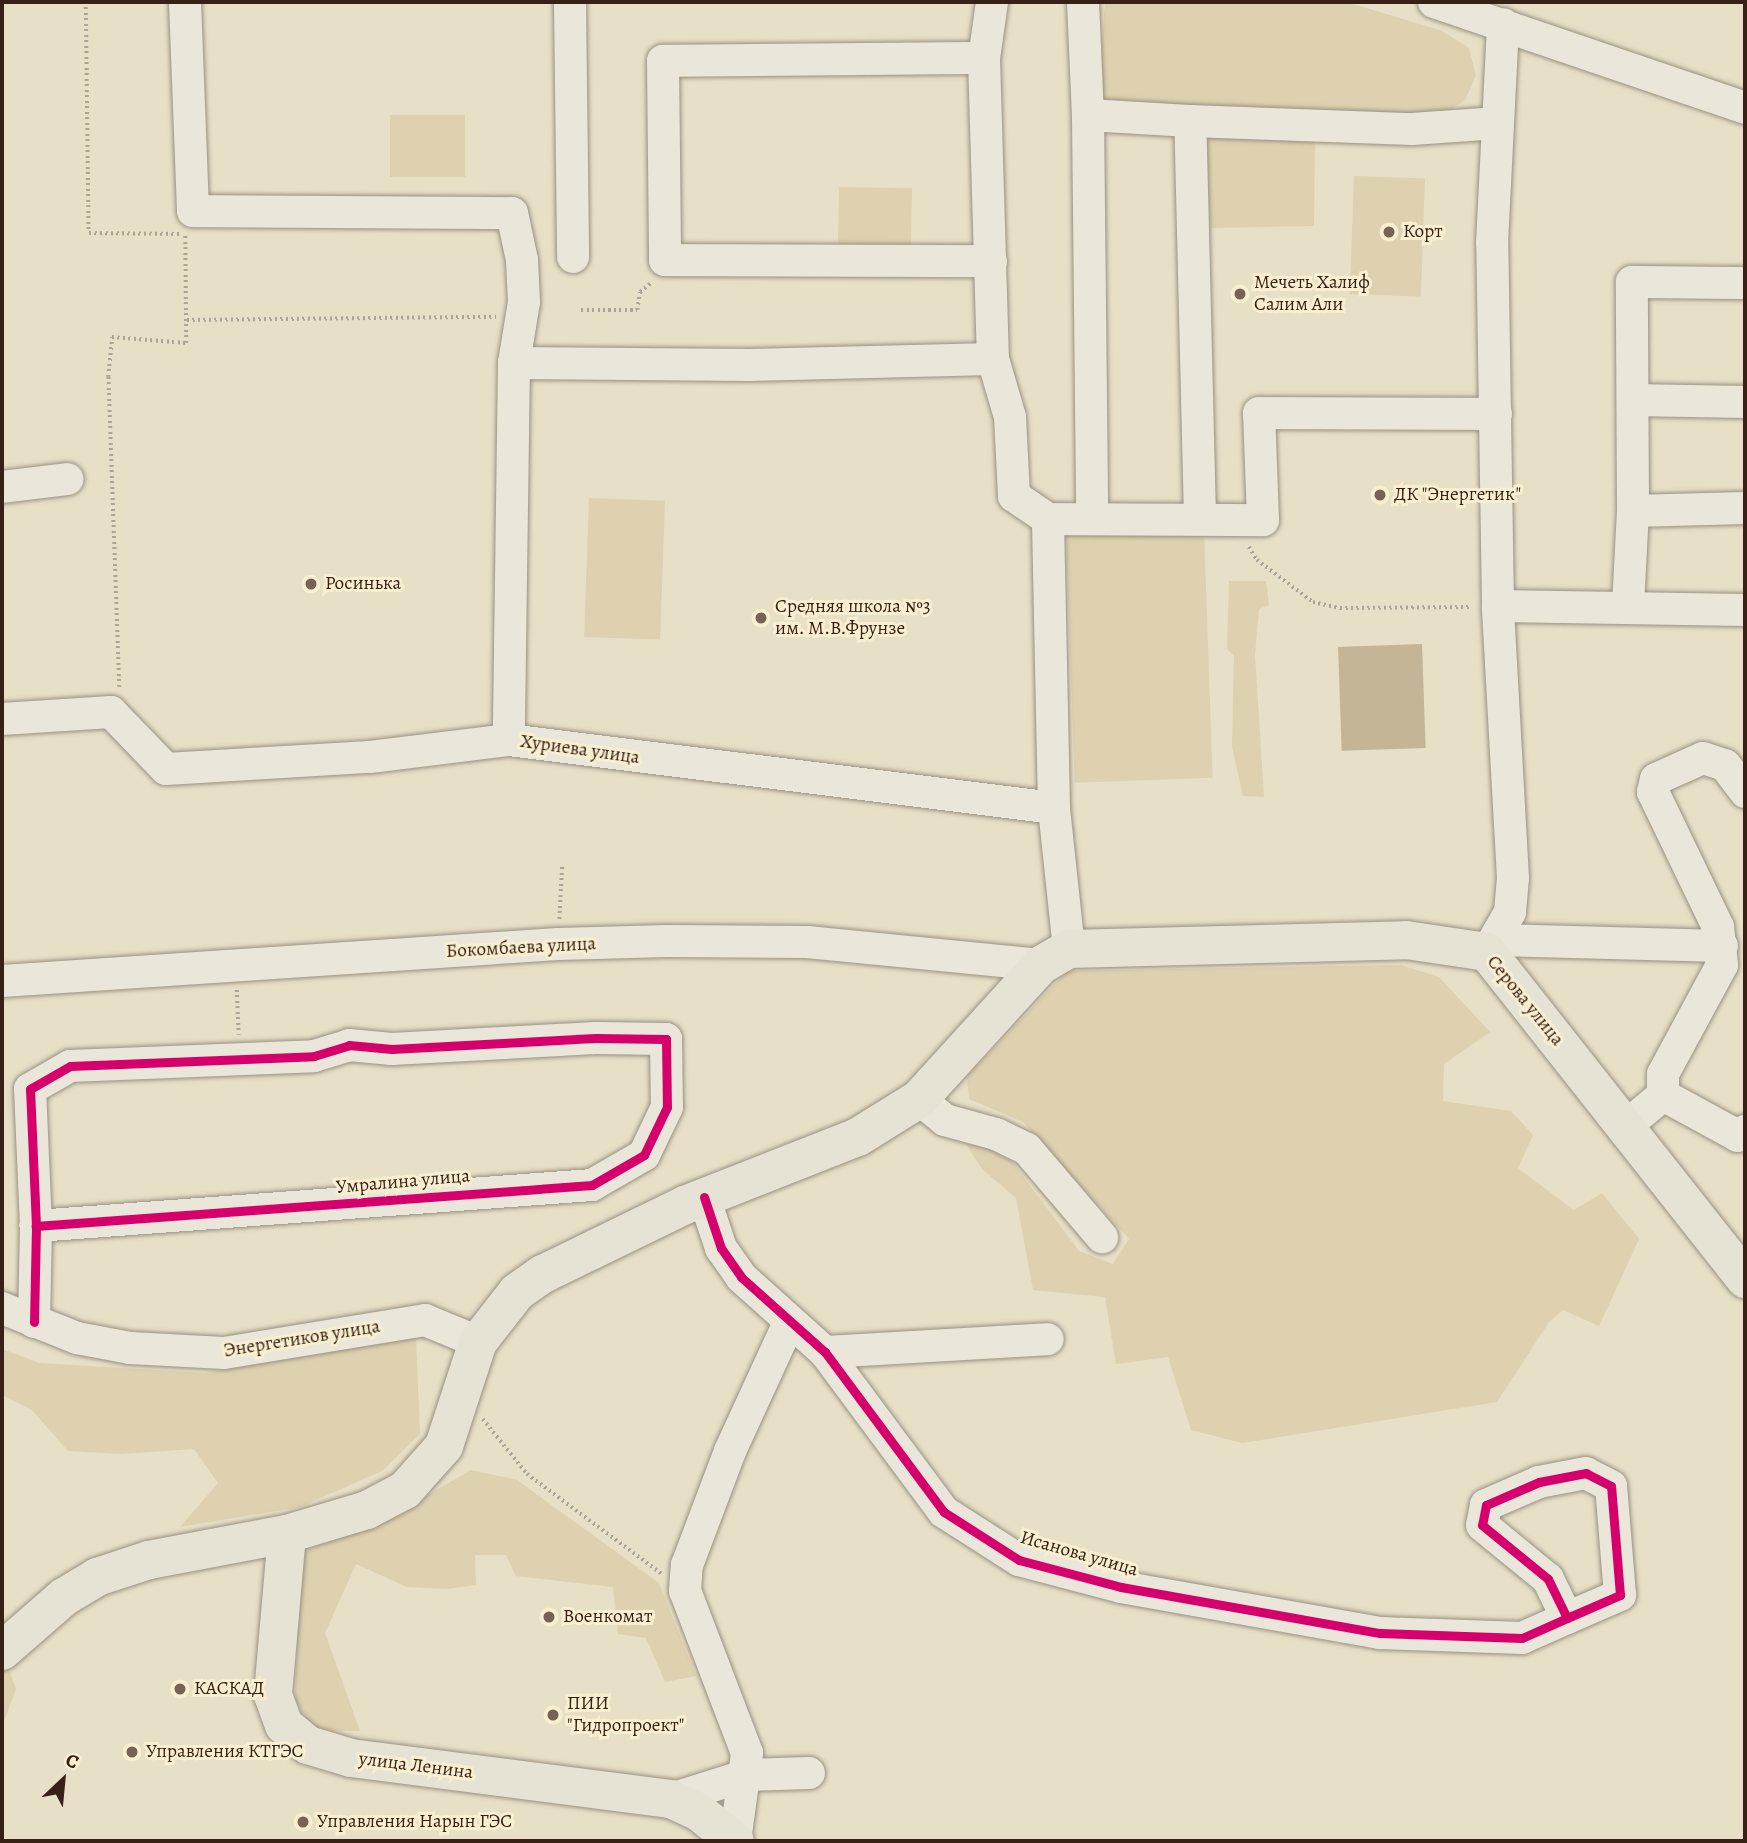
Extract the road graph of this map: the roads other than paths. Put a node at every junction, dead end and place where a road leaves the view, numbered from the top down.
1 (185, 2) edge
2 (570, 2) edge
3 (992, 2) edge
4 (1083, 2) edge
5 (1434, 2) edge
6 (1503, 24) junction
7 (984, 58) junction
8 (1745, 108) edge
9 (1088, 115) junction
10 (1190, 121) junction
11 (1497, 123) junction
12 (573, 257) dead end
13 (991, 261) junction
14 (1745, 283) edge
15 (993, 359) junction
16 (514, 363) junction
17 (1633, 400) junction
18 (1745, 402) edge
19 (1496, 414) junction
20 (68, 479) dead end
21 (2, 487) edge
22 (1745, 508) edge
23 (1633, 511) junction
24 (1092, 517) junction
25 (1200, 518) junction
26 (1048, 519) junction
27 (1498, 606) junction
28 (1628, 606) junction
29 (1745, 610) edge
30 (2, 719) edge
31 (509, 740) junction
32 (1745, 792) edge
33 (1054, 808) junction
34 (1492, 946) junction
35 (1722, 946) junction
36 (1055, 957) junction
37 (2, 981) edge
38 (1663, 1096) junction
39 (919, 1099) junction
40 (1626, 1126) junction
41 (1745, 1132) edge
42 (704, 1197) junction
43 (36, 1226) junction
44 (1102, 1237) dead end
45 (1745, 1279) edge
46 (2, 1308) edge
47 (34, 1322) junction
48 (789, 1323) junction
49 (1048, 1339) dead end
50 (478, 1342) junction
51 (825, 1352) junction
52 (286, 1534) junction
53 (1567, 1618) junction
54 (2, 1651) edge
55 (809, 1773) dead end
56 (747, 1776) junction
57 (671, 1798) junction
58 (735, 1841) edge

1 - 16 street
2 - 12 street
3 - 7 street
4 - 9 street
5 - 6 street
6 - 8 street
6 - 11 street
7 - 13 street
7 - 13 street
9 - 10 street
9 - 24 street
10 - 11 street
10 - 25 street
11 - 19 street
13 - 15 street
14 - 17 street
15 - 16 street
15 - 26 street
16 - 31 street
17 - 18 street
17 - 23 street
19 - 25 street
19 - 27 street
20 - 21 street
22 - 23 street
23 - 28 street
24 - 25 street
24 - 26 street
26 - 33 street
27 - 28 street
27 - 34 street
28 - 29 street
30 - 31 street, Хуриева улица
31 - 33 street, Хуриева улица
32 - 35 street
33 - 36 street
34 - 35 street
34 - 36 main road, Серова улица
34 - 40 main road, Серова улица
35 - 38 street
36 - 37 street, Бокомбаева улица
36 - 39 main road
38 - 40 street
38 - 41 street
39 - 42 main road
39 - 44 street
40 - 45 main road, Серова улица
42 - 48 street, Исанова улица
42 - 50 main road
43 - 43 street, Умралина улица
43 - 47 street
46 - 47 street, Энергетиков улица
47 - 50 street, Энергетиков улица
48 - 51 street, Исанова улица
48 - 56 street
49 - 51 street
50 - 52 main road
51 - 53 street, Исанова улица
52 - 54 main road
52 - 57 main road, улица Ленина
53 - 53 street, Исанова улица
55 - 56 street
56 - 57 street
56 - 58 street
57 - 58 main road, улица Ленина

